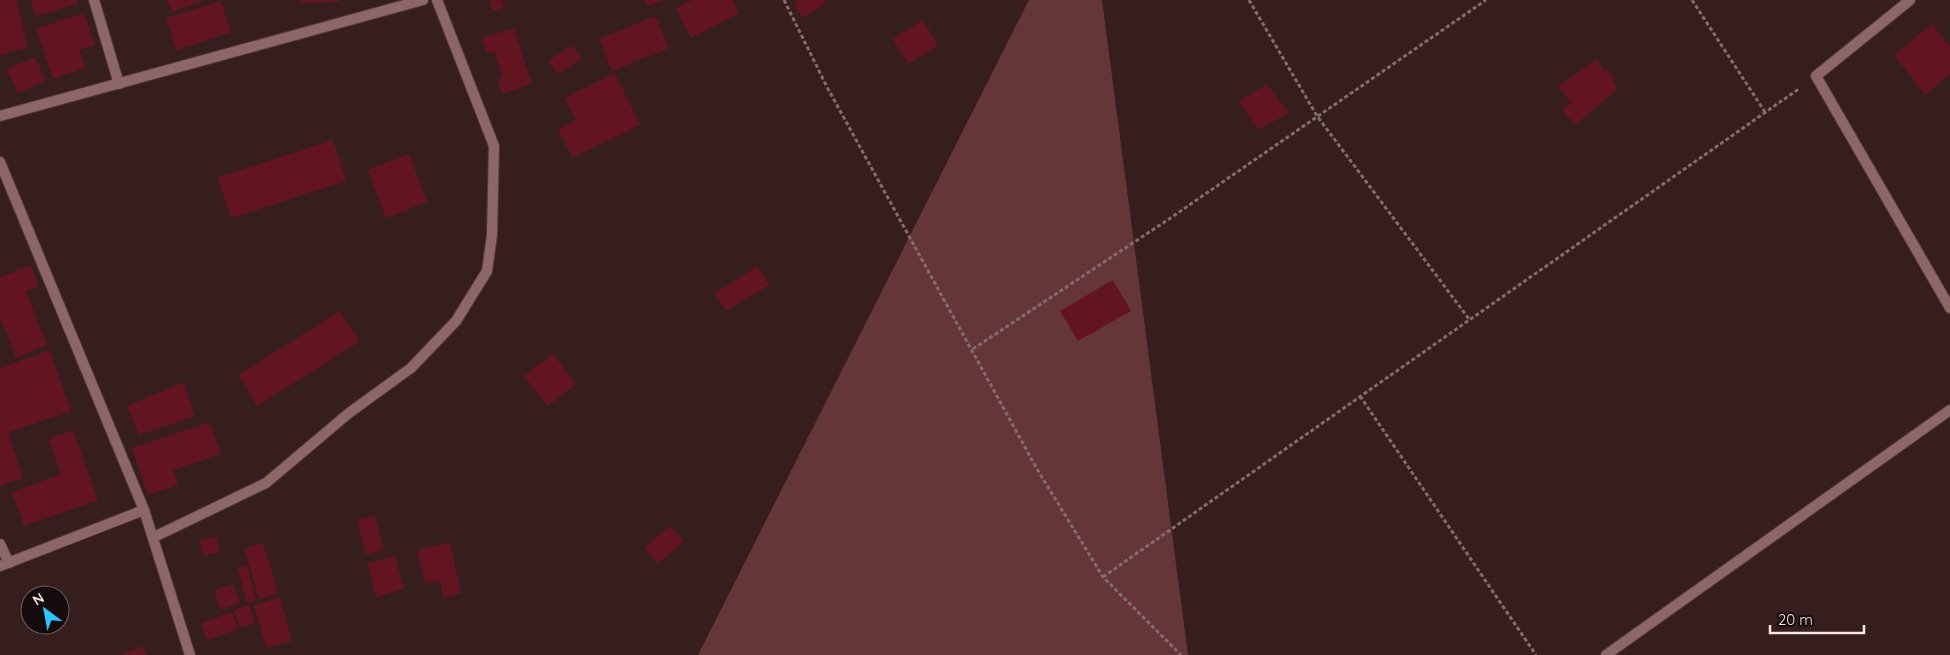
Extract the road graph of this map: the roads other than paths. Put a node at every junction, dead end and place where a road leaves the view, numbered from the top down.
1 (94, 0) edge
2 (423, 0) edge
3 (437, 0) edge
4 (1910, 0) edge
5 (118, 84) junction
6 (0, 116) edge
7 (0, 162) edge
8 (1950, 308) edge
9 (1950, 410) edge
10 (144, 510) junction
11 (154, 537) junction
12 (0, 544) edge
13 (5, 565) edge
14 (190, 655) edge
15 (1606, 655) edge

1 - 5 street
2 - 5 street
3 - 11 street
4 - 8 street
5 - 6 street
7 - 10 street
9 - 15 street
10 - 11 street
10 - 13 street
11 - 14 street
12 - 13 street

